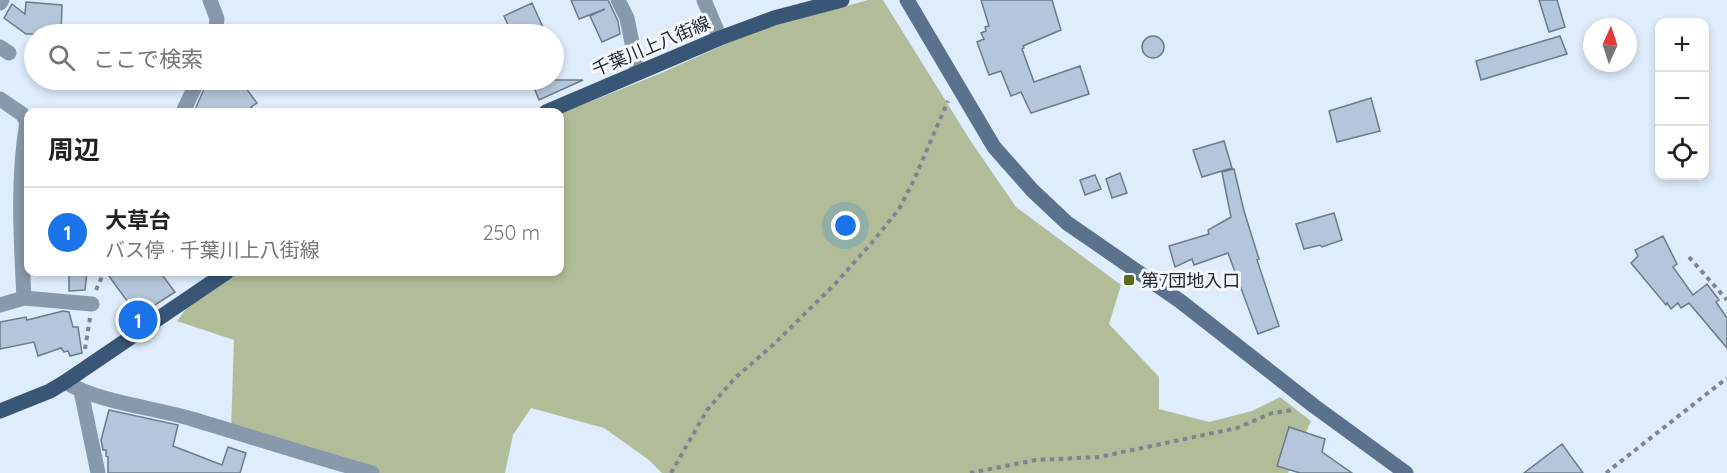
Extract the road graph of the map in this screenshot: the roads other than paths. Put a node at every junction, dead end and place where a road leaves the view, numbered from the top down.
1 (210, 0) edge
2 (618, 0) edge
3 (704, 0) edge
4 (842, 0) edge
5 (908, 0) edge
6 (216, 24) edge
7 (720, 38) junction
8 (638, 73) junction
9 (193, 90) edge
10 (0, 99) edge
11 (185, 108) edge
12 (555, 108) edge
13 (0, 116) edge
14 (24, 119) edge
15 (221, 276) edge
16 (24, 298) junction
17 (0, 304) edge
18 (92, 304) dead end
19 (65, 382) junction
20 (81, 391) junction
21 (0, 411) edge
22 (98, 473) edge
23 (372, 473) edge
24 (1406, 473) edge

1 - 6 street
2 - 8 street
3 - 7 street
4 - 7 main road, 千葉川上八街線
5 - 24 street
7 - 8 main road, 千葉川上八街線
8 - 12 main road, 千葉川上八街線
9 - 11 street
10 - 14 street
13 - 14 street
14 - 16 street
15 - 19 main road
16 - 17 street
16 - 18 street
19 - 20 street
19 - 21 main road
20 - 22 street
20 - 23 street

